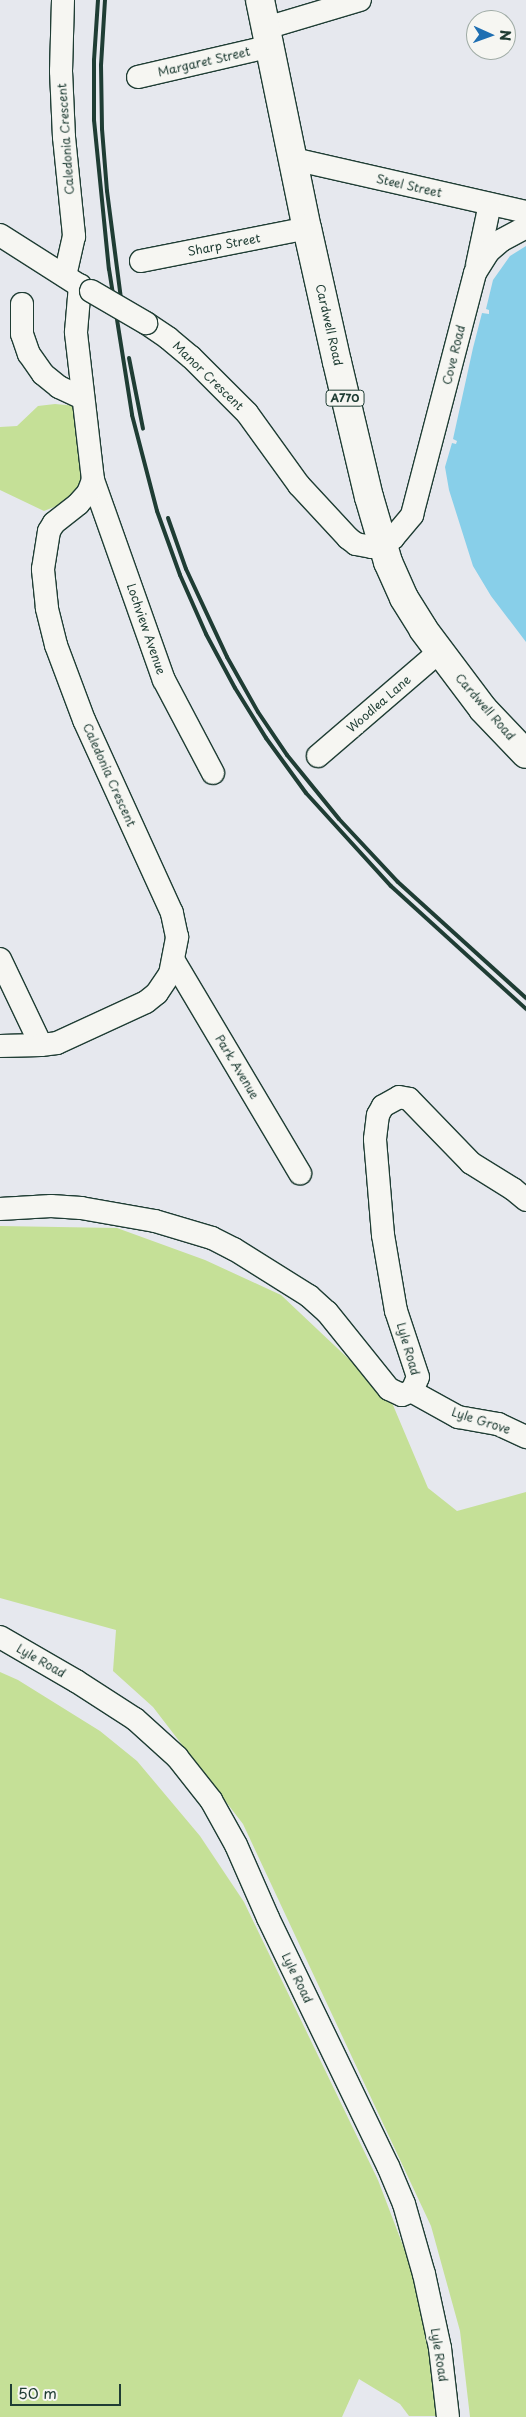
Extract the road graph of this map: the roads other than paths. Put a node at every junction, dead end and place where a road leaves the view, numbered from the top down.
1 (63, 0) edge
2 (260, 0) edge
3 (360, 0) edge
4 (268, 37) junction
5 (138, 77) dead end
6 (293, 159) junction
7 (490, 204) junction
8 (526, 212) edge
9 (526, 227) edge
10 (307, 228) junction
11 (0, 235) edge
12 (141, 261) dead end
13 (475, 273) junction
14 (79, 284) junction
15 (22, 304) dead end
16 (83, 398) junction
17 (93, 480) junction
18 (382, 544) junction
19 (439, 652) junction
20 (526, 754) edge
21 (318, 756) dead end
22 (213, 773) dead end
23 (0, 959) edge
24 (174, 961) junction
25 (0, 1046) edge
26 (41, 1046) junction
27 (300, 1173) dead end
28 (526, 1200) edge
29 (0, 1209) edge
30 (411, 1391) junction
31 (526, 1437) edge
32 (0, 1637) edge
33 (448, 2417) edge

1 - 14 street, Caledonia Crescent
2 - 4 main road, Cardwell Road / A770
3 - 4 street, Margaret Street
4 - 5 street, Margaret Street
4 - 6 main road, Cardwell Road / A770
6 - 7 street, Steel Street
6 - 10 main road, Cardwell Road / A770
7 - 8 street, Steel Street
7 - 13 street
9 - 13 street, Cove Road
10 - 12 street, Sharp Street
10 - 18 main road, Cardwell Road / A770
11 - 14 street, Manor Crescent
13 - 18 street, Cove Road
14 - 16 street, Caledonia Crescent
14 - 18 street, Manor Crescent, bridge
15 - 16 street
16 - 17 street, Caledonia Crescent
17 - 22 street, Lochview Avenue
17 - 24 street, Caledonia Crescent
18 - 19 main road, Cardwell Road / A770
19 - 20 main road, Cardwell Road / A770
19 - 21 street, Woodlea Lane
23 - 26 street
24 - 26 street, Caledonia Crescent
24 - 27 street, Park Avenue
25 - 26 street, Caledonia Crescent
28 - 30 street, Lyle Road
29 - 30 street, Lyle Road
30 - 31 street, Lyle Grove
32 - 33 street, Lyle Road

